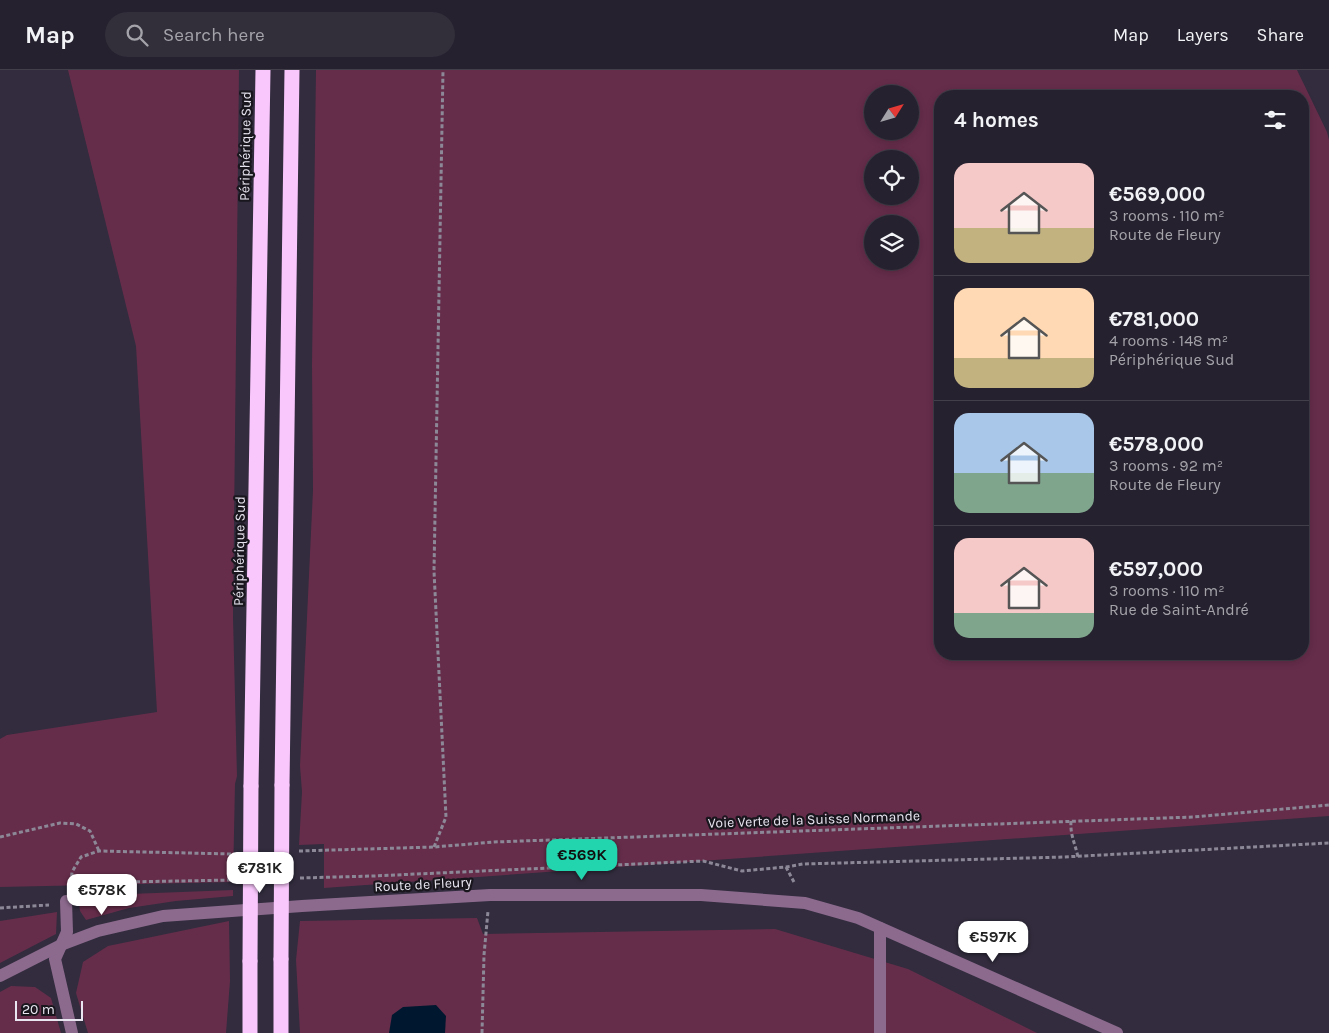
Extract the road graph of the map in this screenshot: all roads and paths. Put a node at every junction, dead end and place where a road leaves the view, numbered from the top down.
1 (263, 70) edge
2 (292, 70) edge
3 (443, 70) edge
4 (1329, 805) edge
5 (1071, 821) junction
6 (0, 837) edge
7 (1329, 842) edge
8 (434, 846) junction
9 (99, 851) junction
10 (299, 851) dead end
11 (236, 854) dead end
12 (1078, 857) junction
13 (294, 878) dead end
14 (235, 880) dead end
15 (71, 882) junction
16 (490, 895) junction
17 (66, 901) junction
18 (0, 908) edge
19 (880, 928) junction
20 (61, 944) junction
21 (0, 976) edge
22 (72, 1033) edge
23 (250, 1033) edge
24 (281, 1033) edge
25 (482, 1033) edge
26 (880, 1033) edge
27 (1117, 1033) edge

1 - 23 highway, Périphérique Sud, bridge
2 - 24 highway, bridge
3 - 8 path
4 - 5 path, Voie Verte de la Suisse Normande
5 - 8 path, Voie Verte de la Suisse Normande
5 - 12 path
6 - 9 path
7 - 12 path
8 - 10 path, Voie Verte de la Suisse Normande
9 - 11 path
9 - 15 path
12 - 13 path
14 - 15 path
15 - 17 path
16 - 19 street, Route de Fleury
16 - 20 street, Route de Fleury
16 - 25 path
17 - 18 path
17 - 20 street
19 - 26 street
19 - 27 street, Route de Fleury
20 - 21 street, Route de Fleury
20 - 22 street

